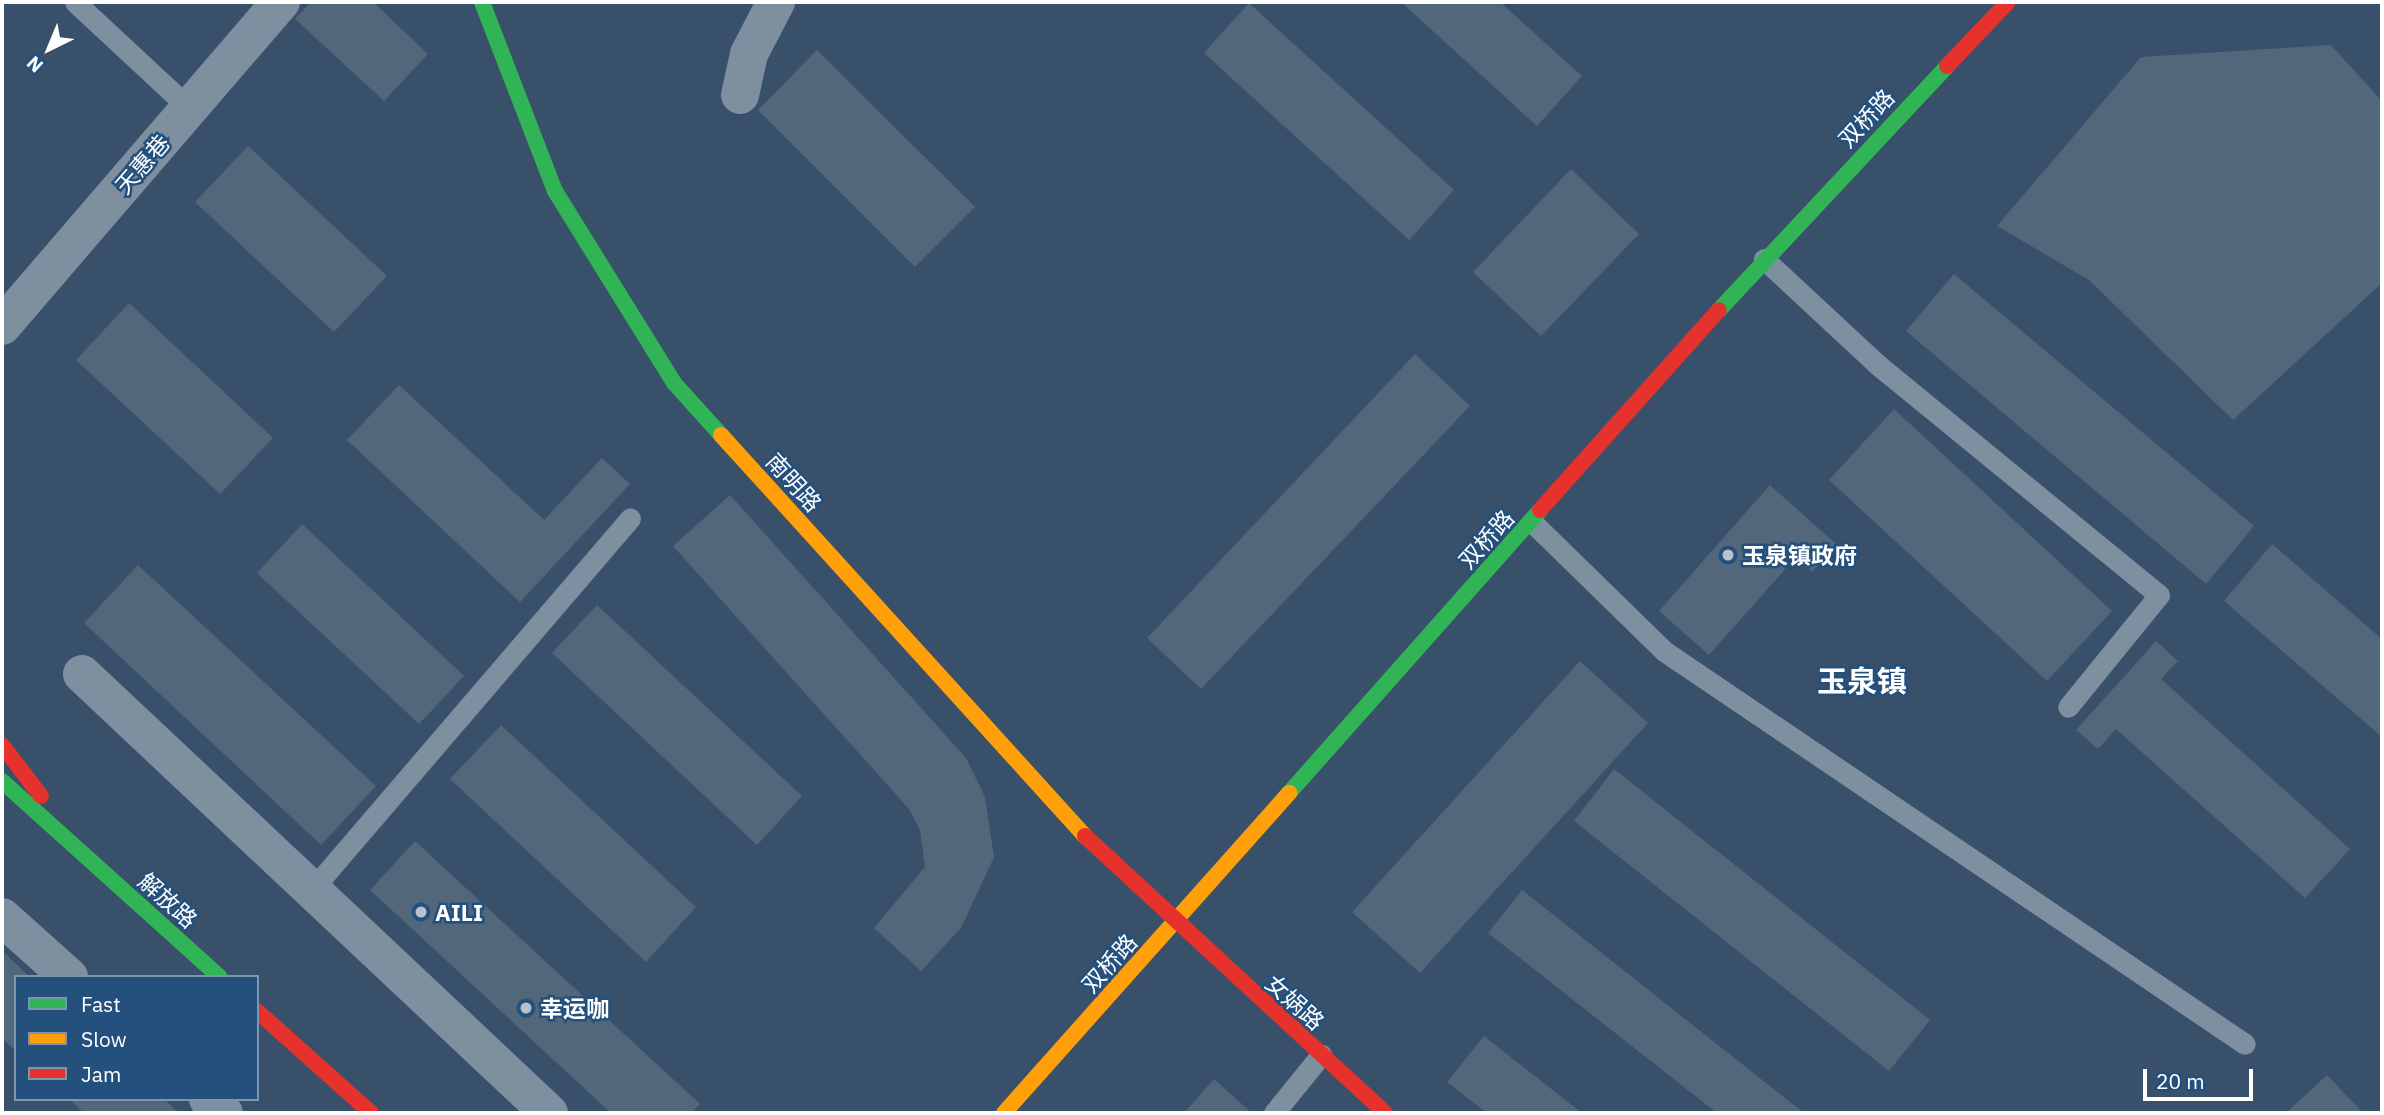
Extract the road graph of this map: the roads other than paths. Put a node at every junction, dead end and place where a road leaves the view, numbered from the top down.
1 (75, 2) edge
2 (281, 2) edge
3 (482, 2) edge
4 (776, 2) edge
5 (2008, 2) edge
6 (740, 95) dead end
7 (189, 108) junction
8 (1764, 259) junction
9 (2, 326) edge
10 (630, 518) dead end
11 (1532, 522) junction
12 (82, 674) dead end
13 (2068, 707) dead end
14 (2, 745) edge
15 (2, 781) edge
16 (86, 857) junction
17 (315, 887) junction
18 (2, 917) edge
19 (1175, 924) junction
20 (67, 975) edge
21 (218, 975) edge
22 (259, 1013) edge
23 (2245, 1044) dead end
24 (1321, 1055) junction
25 (210, 1101) edge
26 (224, 1113) edge
27 (371, 1113) edge
28 (549, 1113) edge
29 (1004, 1113) edge
30 (1274, 1113) edge
31 (1385, 1113) edge

1 - 7 lane
2 - 7 street, 天惠巷
3 - 19 main road, 南明路
4 - 6 street
5 - 8 main road, 双桥路
7 - 9 street, 天惠巷
8 - 11 main road, 双桥路
8 - 13 lane
10 - 17 lane
11 - 19 main road, 双桥路
11 - 23 lane
12 - 17 street
14 - 16 main road, 解放路
15 - 16 main road, 解放路
16 - 21 main road, 解放路
17 - 28 street
18 - 20 street
19 - 24 main road, 女娲路
19 - 29 main road, 双桥路
22 - 27 main road
24 - 30 lane
24 - 31 main road, 女娲路
25 - 26 street

